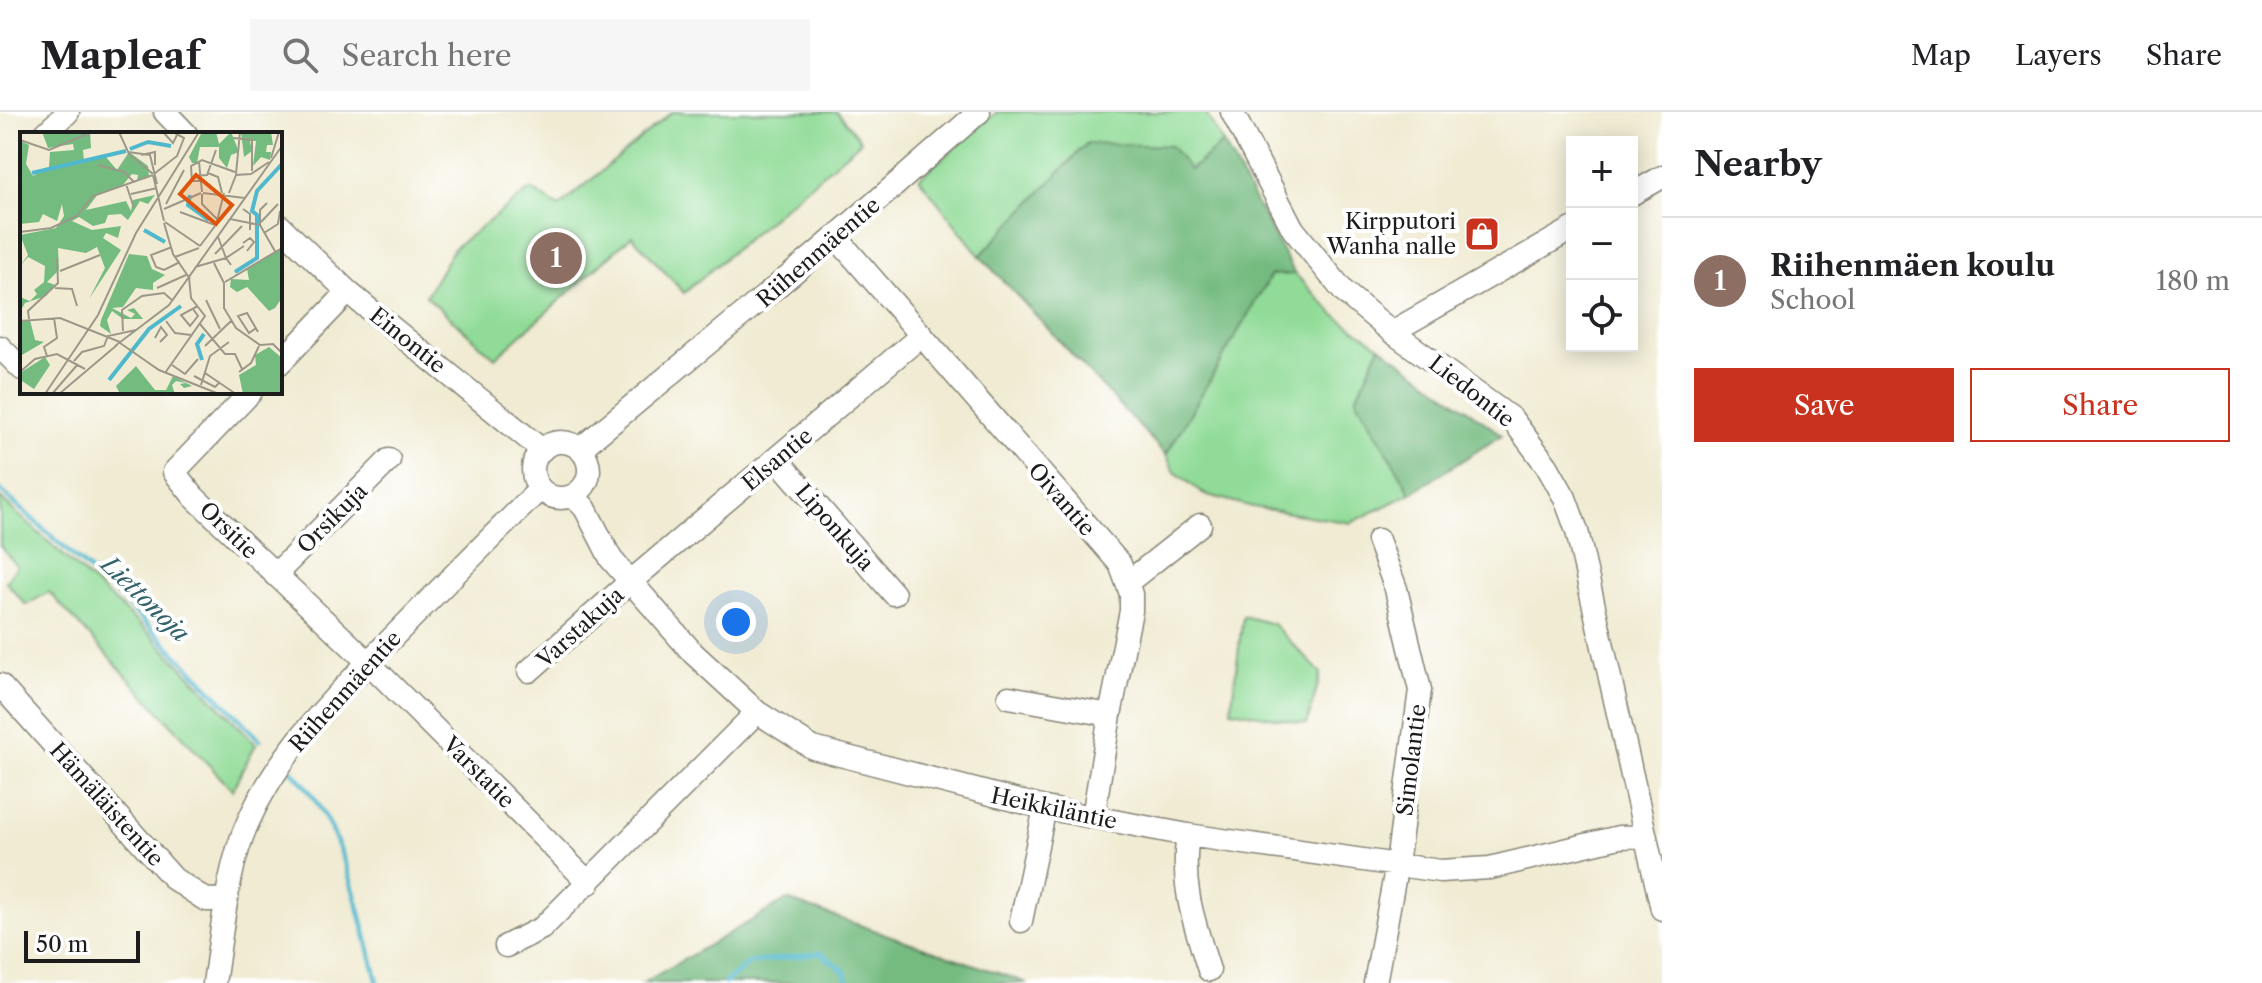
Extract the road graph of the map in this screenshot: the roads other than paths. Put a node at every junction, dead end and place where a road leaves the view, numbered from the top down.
1 (68, 112) edge
2 (165, 112) edge
3 (979, 112) edge
4 (1232, 112) edge
5 (47, 132) edge
6 (184, 132) edge
7 (1662, 177) edge
8 (1638, 191) edge
9 (282, 228) edge
10 (1566, 232) edge
11 (836, 237) junction
12 (348, 292) junction
13 (1392, 332) junction
14 (922, 335) junction
15 (0, 347) edge
16 (282, 361) edge
17 (20, 367) edge
18 (249, 394) edge
19 (580, 449) junction
20 (542, 450) junction
21 (777, 459) junction
22 (389, 460) dead end
23 (540, 489) junction
24 (573, 496) junction
25 (1200, 525) dead end
26 (1378, 540) dead end
27 (275, 575) junction
28 (630, 582) junction
29 (1127, 583) junction
30 (894, 594) dead end
31 (368, 662) junction
32 (529, 671) dead end
33 (0, 685) edge
34 (1009, 697) dead end
35 (757, 712) junction
36 (1110, 715) junction
37 (1045, 808) junction
38 (1093, 817) junction
39 (1188, 835) junction
40 (1645, 836) junction
41 (1397, 864) junction
42 (589, 883) junction
43 (227, 899) junction
44 (1662, 909) edge
45 (1021, 921) dead end
46 (506, 946) dead end
47 (1209, 970) dead end
48 (214, 983) edge
49 (1375, 983) edge

1 - 5 street
2 - 6 street
3 - 11 street, Riihenmäentie
4 - 13 street, Liedontie
7 - 8 street
9 - 12 street, Einontie
10 - 13 street
11 - 14 street, Oivantie
11 - 19 street, Riihenmäentie
12 - 16 street
12 - 20 street, Einontie
13 - 40 street, Liedontie
14 - 21 street, Elsantie
14 - 29 street, Oivantie
15 - 17 street
18 - 27 street, Orsitie
19 - 20 street
19 - 24 street
20 - 23 street
21 - 28 street, Elsantie
21 - 30 street, Liponkuja
22 - 27 street, Orsikuja
23 - 24 street
23 - 31 street, Riihenmäentie
24 - 28 street, Heikkiläntie
25 - 29 street
26 - 41 street, Simolantie
27 - 31 street, Orsitie
28 - 32 street, Varstakuja
28 - 35 street, Heikkiläntie
29 - 36 street, Oivantie
31 - 42 street, Varstatie
31 - 43 street, Riihenmäentie
33 - 43 street, Hämäläistentie
34 - 36 street
35 - 37 street, Heikkiläntie
35 - 42 street
36 - 38 street, Oivantie
37 - 38 street, Heikkiläntie
37 - 45 street
38 - 39 street, Heikkiläntie
39 - 41 street, Heikkiläntie
39 - 47 street
40 - 41 street, Heikkiläntie
40 - 44 street, Liedontie
41 - 49 street, Simolantie
42 - 46 street
43 - 48 street, Riihenmäentie

